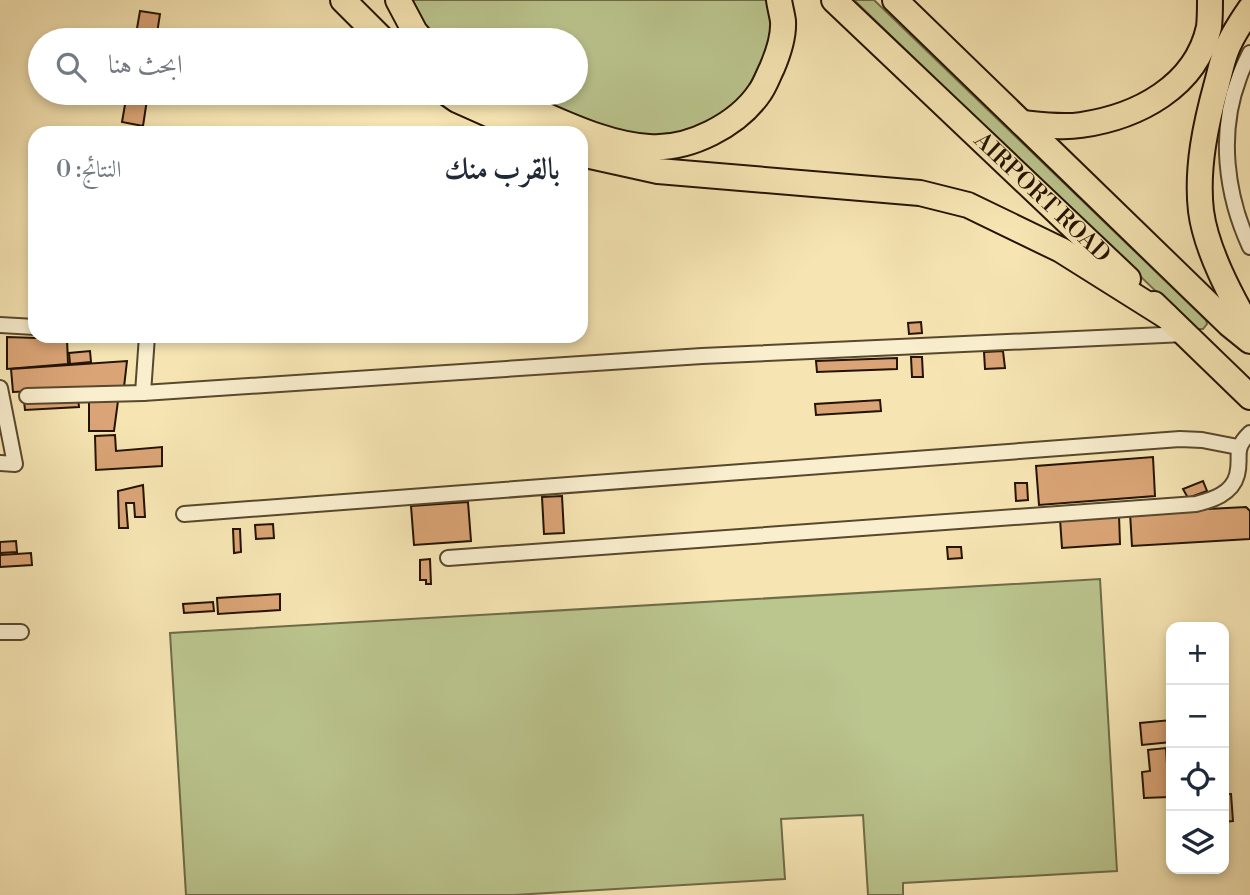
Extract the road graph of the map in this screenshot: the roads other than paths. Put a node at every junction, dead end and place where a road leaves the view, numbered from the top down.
1 (343, 0) edge
2 (398, 0) edge
3 (779, 0) edge
4 (834, 0) edge
5 (895, 0) edge
6 (1210, 0) edge
7 (1250, 9) edge
8 (371, 28) edge
9 (413, 28) edge
10 (1250, 53) edge
11 (468, 105) edge
12 (524, 105) edge
13 (1022, 124) junction
14 (515, 126) edge
15 (570, 126) edge
16 (588, 133) edge
17 (588, 156) edge
18 (1250, 247) edge
19 (1166, 316) junction
20 (0, 326) edge
21 (28, 327) edge
22 (1240, 327) edge
23 (1250, 341) edge
24 (1194, 342) junction
25 (147, 343) edge
26 (0, 388) edge
27 (143, 393) junction
28 (27, 396) dead end
29 (1250, 397) edge
30 (1250, 433) edge
31 (1238, 447) junction
32 (0, 463) edge
33 (184, 514) dead end
34 (448, 558) dead end
35 (0, 632) edge
36 (22, 632) dead end

1 - 8 highway
2 - 9 highway
3 - 16 highway
4 - 19 highway, AIRPORT ROAD
5 - 13 highway, AIRPORT ROAD
6 - 13 highway
7 - 22 highway
10 - 18 street
11 - 14 highway
12 - 15 highway
13 - 22 highway, AIRPORT ROAD
17 - 19 highway
19 - 24 highway, AIRPORT ROAD
20 - 21 street
22 - 23 highway, AIRPORT ROAD
22 - 24 highway
24 - 27 street
24 - 29 highway, AIRPORT ROAD
25 - 27 street
26 - 32 street
27 - 28 street
30 - 31 street
31 - 33 street
31 - 34 street
35 - 36 street

